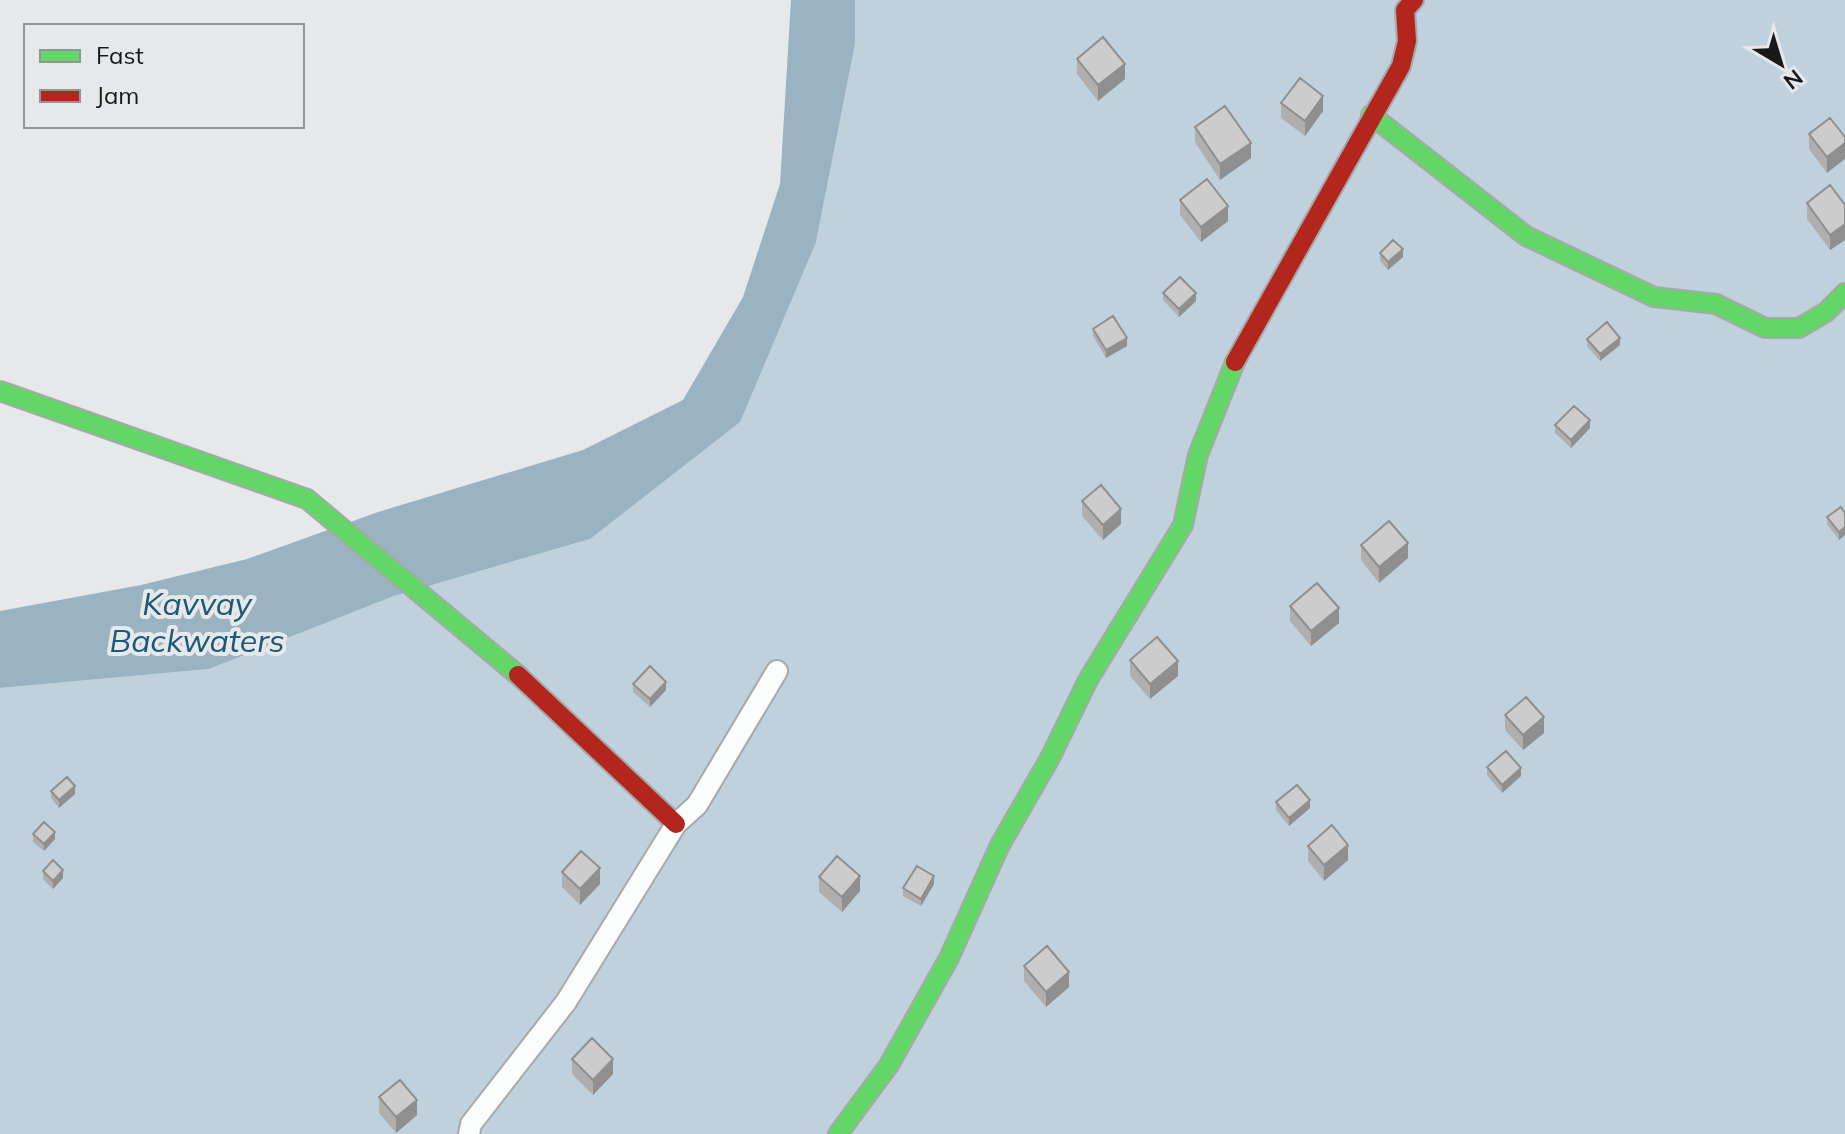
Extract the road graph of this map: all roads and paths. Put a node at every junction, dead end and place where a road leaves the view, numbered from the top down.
1 (1404, 3) edge
2 (1371, 115) junction
3 (1845, 293) edge
4 (0, 391) edge
5 (777, 671) dead end
6 (676, 824) junction
7 (469, 1134) edge
8 (838, 1134) edge

1 - 2 street
2 - 3 street
2 - 8 street
4 - 6 street
5 - 6 street
6 - 7 street

